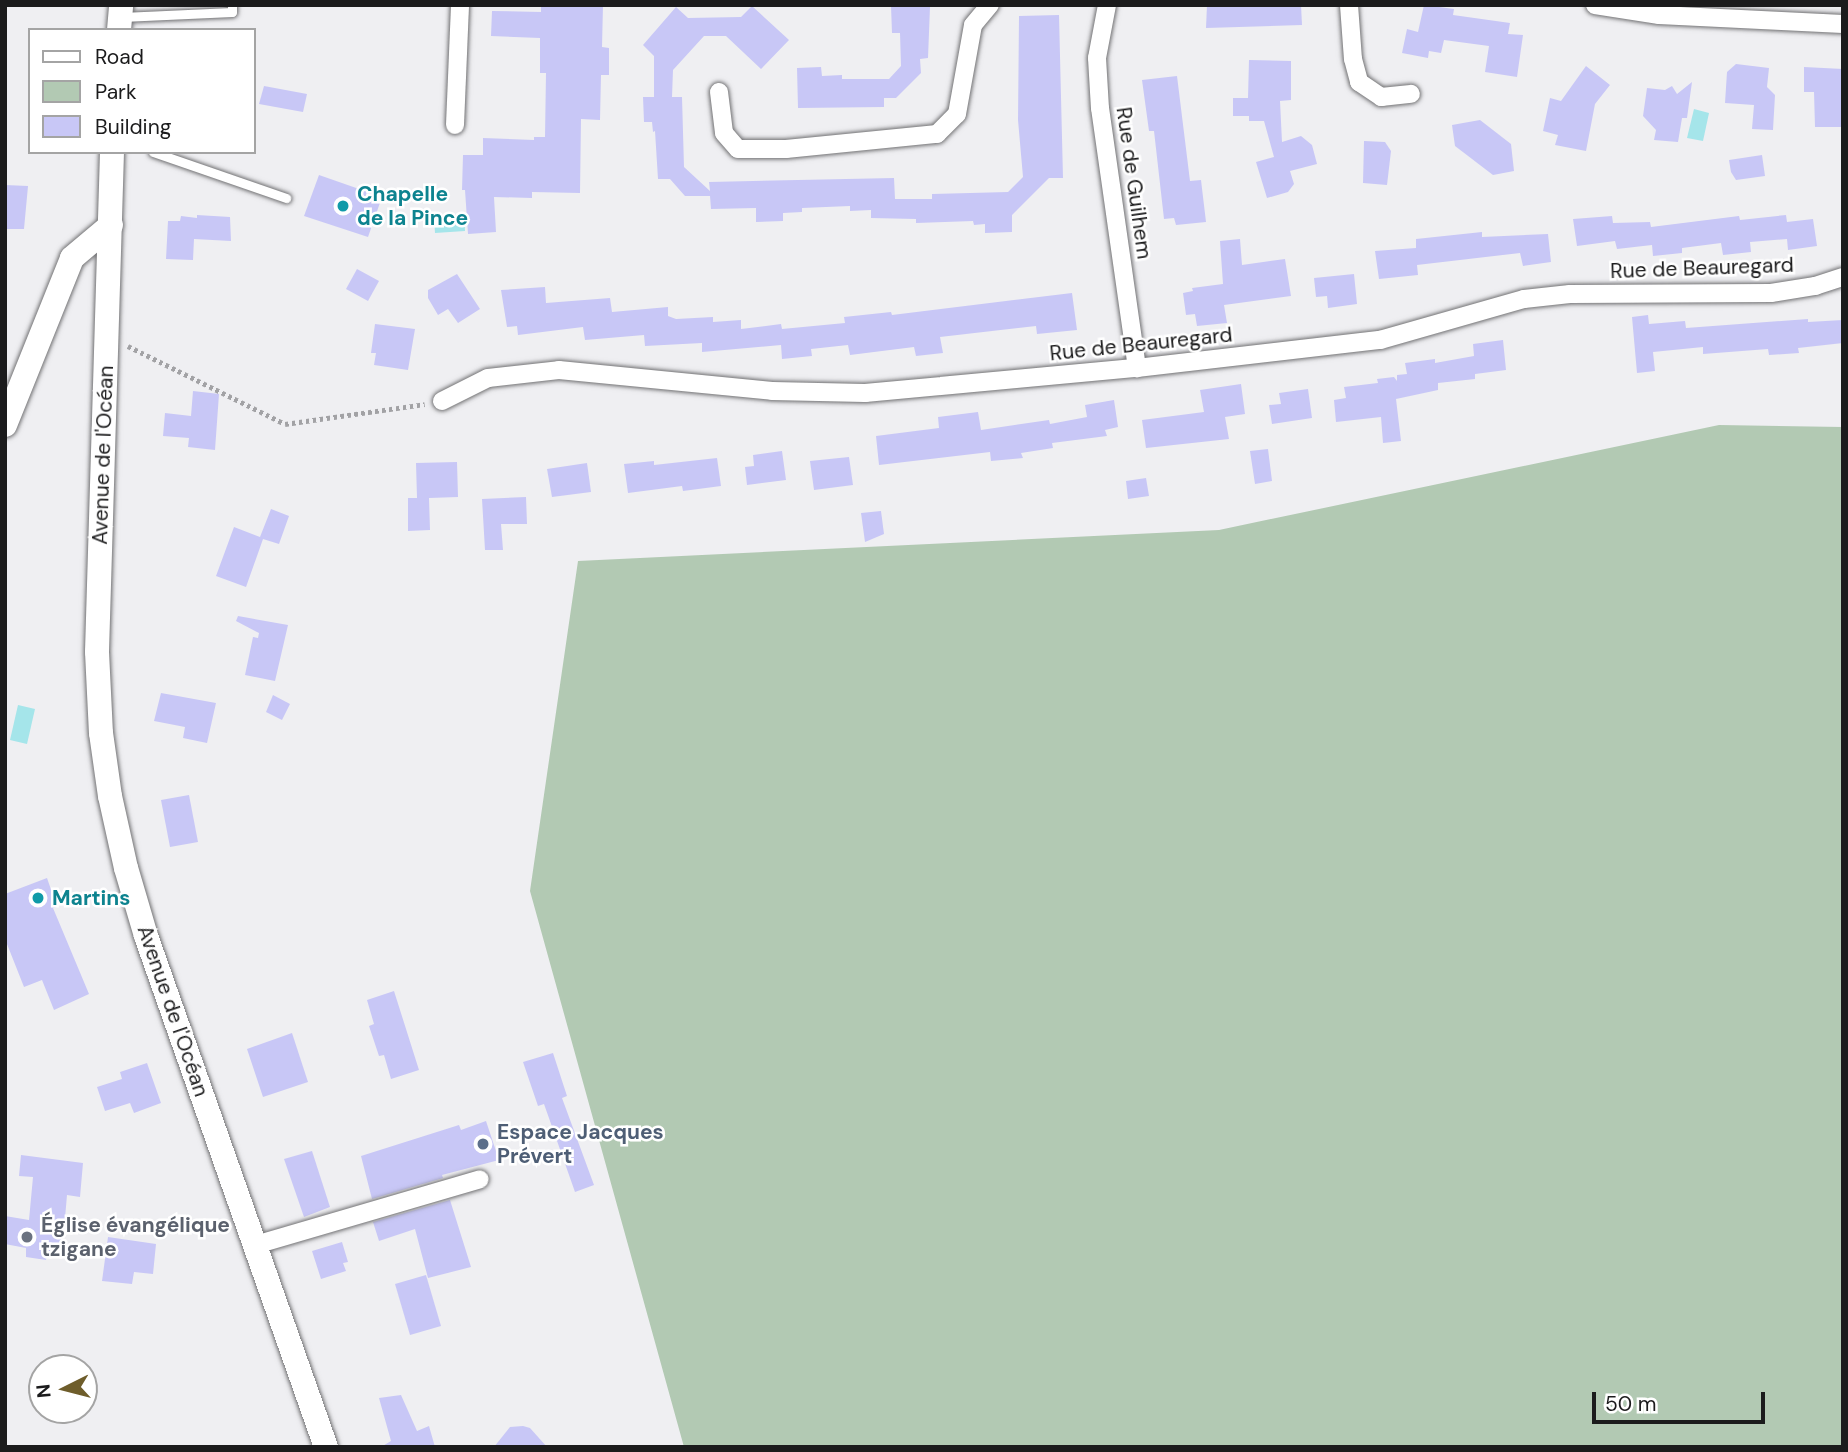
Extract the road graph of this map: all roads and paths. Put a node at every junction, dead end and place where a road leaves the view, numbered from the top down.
1 (232, 5) edge
2 (460, 5) edge
3 (990, 5) edge
4 (1107, 5) edge
5 (1349, 5) edge
6 (1595, 5) edge
7 (177, 10) edge
8 (1660, 10) edge
9 (120, 17) edge
10 (1843, 24) edge
11 (719, 92) dead end
12 (1411, 94) dead end
13 (455, 125) dead end
14 (112, 154) edge
15 (159, 154) edge
16 (286, 198) dead end
17 (111, 225) junction
18 (1843, 277) edge
19 (108, 336) junction
20 (1137, 368) junction
21 (442, 401) joint
22 (5, 425) edge
23 (480, 1180) dead end
24 (255, 1245) junction
25 (326, 1447) edge

1 - 7 lane
2 - 13 street
3 - 11 street
4 - 20 street, Rue de Guilhem
5 - 12 street
6 - 8 street
7 - 9 lane
8 - 10 street
14 - 17 main road, Avenue de l'Océan
15 - 16 lane
17 - 19 main road, Avenue de l'Océan
17 - 22 main road
18 - 20 street, Rue de Beauregard
19 - 21 path
19 - 24 main road, Avenue de l'Océan
20 - 21 street, Rue de Beauregard
23 - 24 street
24 - 25 main road, Avenue de l'Océan

